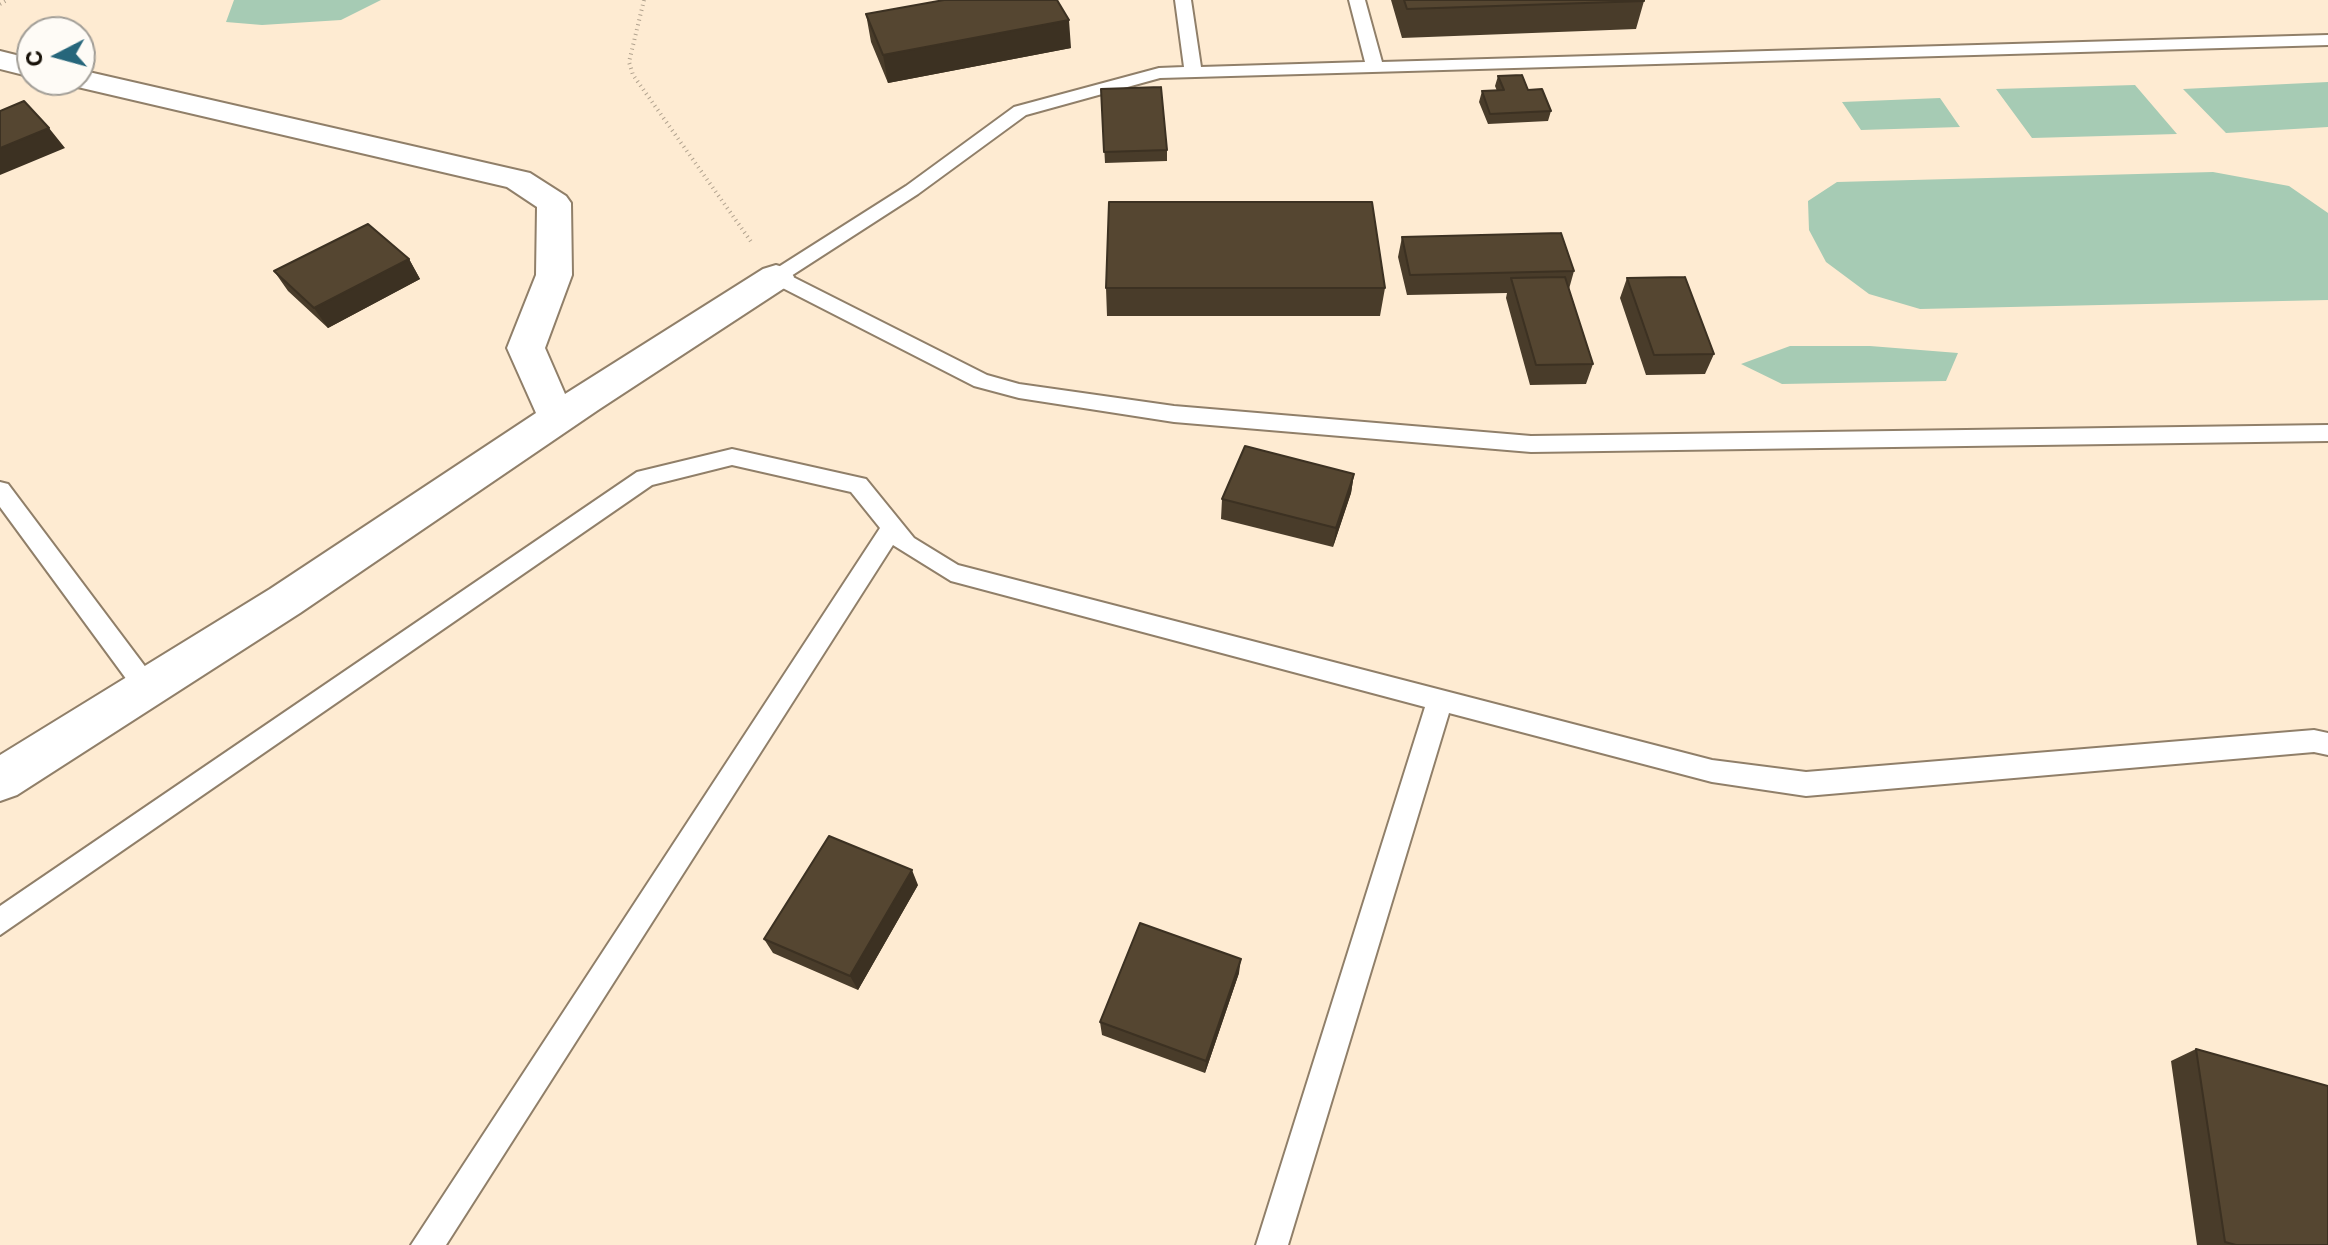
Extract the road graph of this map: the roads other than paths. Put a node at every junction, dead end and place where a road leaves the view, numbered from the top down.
1 (1183, 0) edge
2 (1357, 0) edge
3 (2328, 40) edge
4 (1375, 67) junction
5 (1193, 72) junction
6 (96, 83) edge
7 (776, 277) junction
8 (557, 418) junction
9 (2328, 433) edge
10 (0, 490) edge
11 (892, 528) junction
12 (147, 688) junction
13 (1440, 700) junction
14 (2328, 744) edge
15 (0, 780) edge
16 (0, 922) edge
17 (427, 1245) edge
18 (1272, 1245) edge

1 - 5 lane
2 - 4 lane
3 - 4 lane
4 - 5 lane
5 - 7 lane
6 - 8 street
7 - 8 street
7 - 9 lane
8 - 12 street
10 - 12 lane
11 - 13 lane
11 - 16 lane
11 - 17 lane
12 - 15 street
13 - 14 lane
13 - 18 lane

